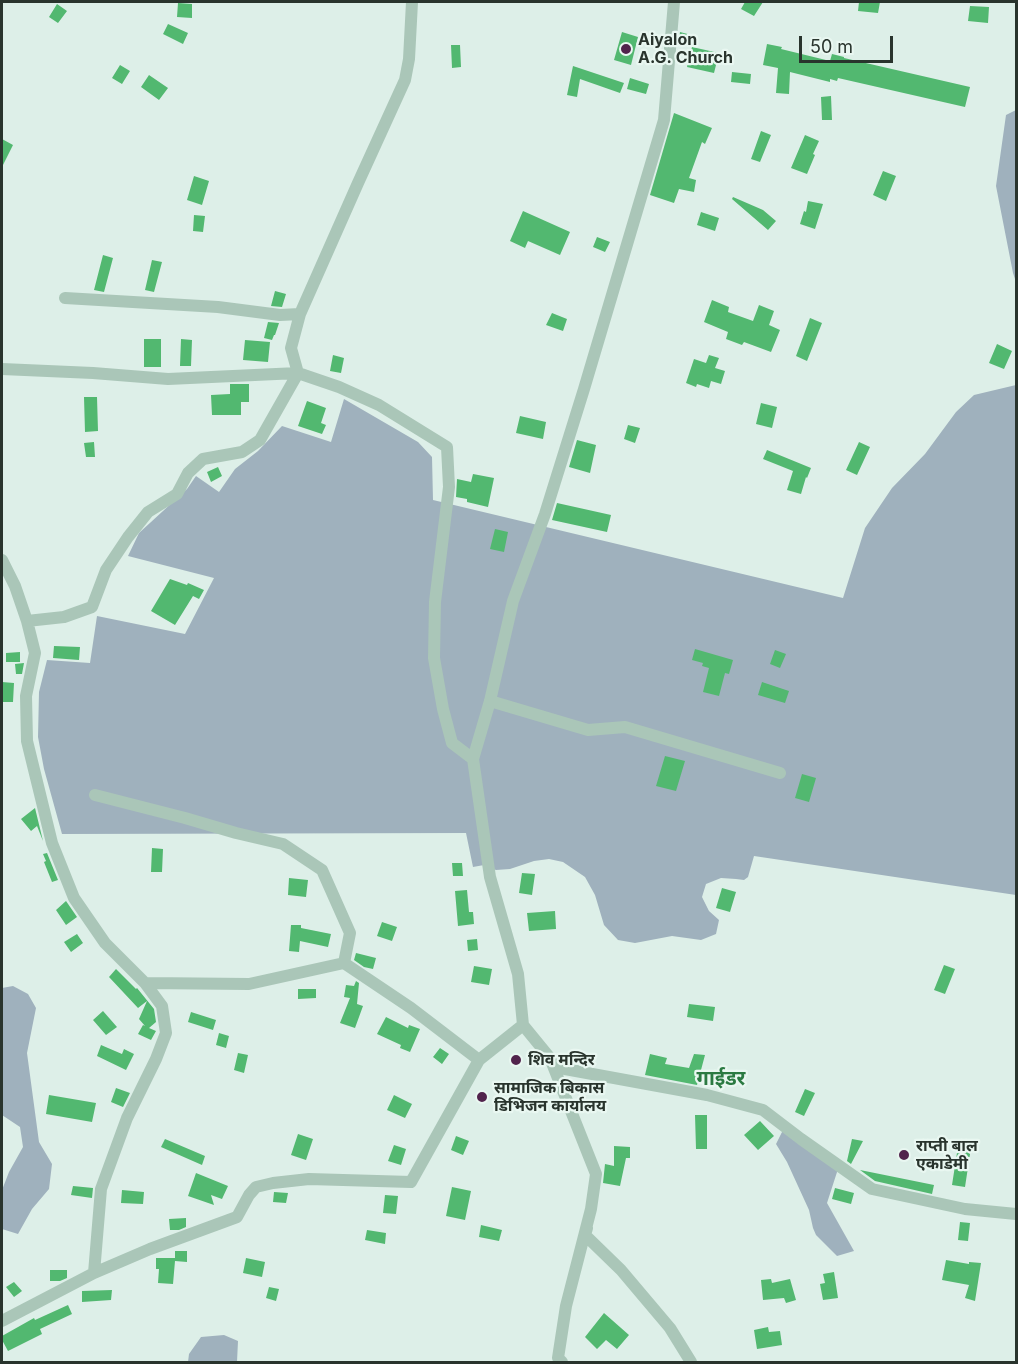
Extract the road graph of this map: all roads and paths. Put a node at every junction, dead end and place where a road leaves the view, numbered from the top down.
1 (412, 2) edge
2 (674, 2) edge
3 (65, 298) dead end
4 (300, 314) junction
5 (2, 369) edge
6 (298, 373) junction
7 (2, 560) edge
8 (27, 621) junction
9 (490, 701) junction
10 (473, 759) junction
11 (780, 773) dead end
12 (95, 795) dead end
13 (344, 963) junction
14 (145, 983) junction
15 (523, 1025) junction
16 (550, 1058) junction
17 (479, 1060) junction
18 (591, 1209) junction
19 (1017, 1214) edge
20 (94, 1273) junction
21 (2, 1321) edge
22 (562, 1362) edge
23 (691, 1362) edge

1 - 4 street
2 - 9 street
3 - 4 street
4 - 6 street
5 - 6 street
6 - 8 street
6 - 10 street
7 - 8 street
8 - 14 street
9 - 10 street
9 - 11 street
10 - 15 street
12 - 13 street
13 - 14 street
13 - 17 street
14 - 20 street
15 - 16 street
15 - 17 street
16 - 18 street
16 - 19 street
17 - 20 street
18 - 22 street
18 - 23 street
20 - 21 street

